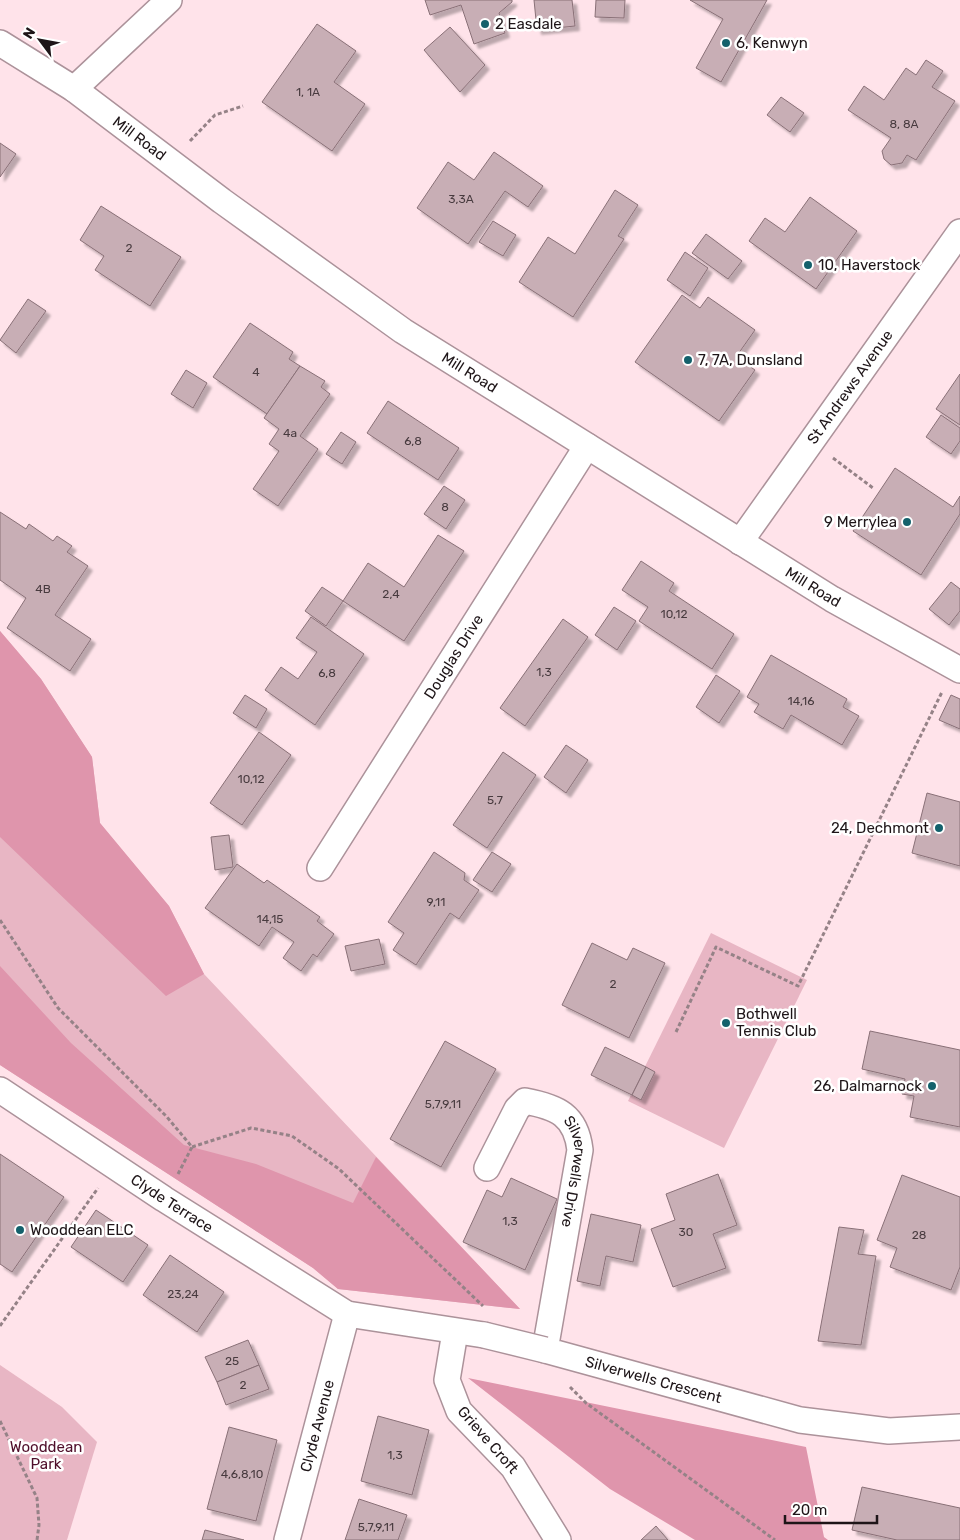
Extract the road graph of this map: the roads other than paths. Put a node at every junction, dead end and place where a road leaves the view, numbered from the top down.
1 (169, 0) edge
2 (0, 43) edge
3 (74, 89) junction
4 (960, 232) edge
5 (587, 446) junction
6 (740, 542) junction
7 (957, 668) edge
8 (320, 868) dead end
9 (0, 1090) edge
10 (487, 1168) dead end
11 (347, 1314) junction
12 (455, 1332) junction
13 (545, 1350) junction
14 (960, 1427) edge
15 (287, 1540) edge
16 (558, 1540) edge

1 - 3 street
2 - 3 street, Mill Road
3 - 5 street, Mill Road
4 - 6 street, St Andrews Avenue
5 - 6 street, Mill Road
5 - 8 street, Douglas Drive
6 - 7 street, Mill Road
9 - 11 street, Clyde Terrace
10 - 13 street, Silverwells Drive
11 - 12 street, Silverwells Crescent
11 - 15 street, Clyde Avenue
12 - 13 street, Silverwells Crescent, bridge
12 - 16 street, Grieve Croft
13 - 14 street, Silverwells Crescent

